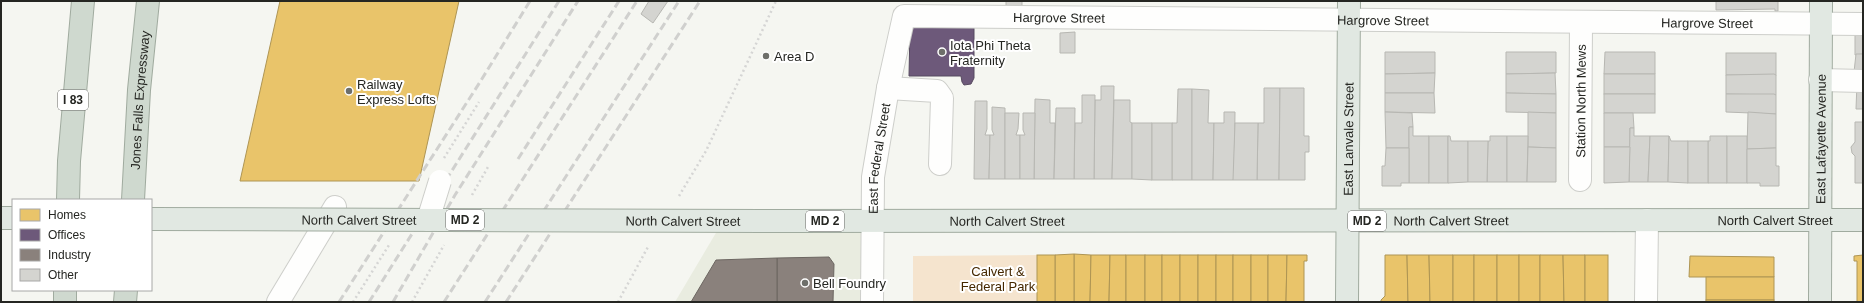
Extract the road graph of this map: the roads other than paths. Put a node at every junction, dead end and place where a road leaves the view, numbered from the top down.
1 (83, 1) edge
2 (148, 1) edge
3 (1821, 1) edge
4 (1349, 11) edge
5 (904, 16) joint
6 (1581, 22) junction
7 (1821, 24) junction
8 (1863, 24) edge
9 (1820, 80) junction
10 (1863, 81) edge
11 (888, 88) junction
12 (940, 164) dead end
13 (1580, 180) dead end
14 (440, 181) dead end
15 (68, 199) edge
16 (133, 199) edge
17 (334, 207) dead end
18 (1, 218) edge
19 (12, 218) edge
20 (152, 219) edge
21 (428, 220) junction
22 (1647, 220) junction
23 (1820, 220) junction
24 (1863, 220) edge
25 (871, 221) junction
26 (1348, 221) junction
27 (65, 291) edge
28 (126, 291) edge
29 (64, 302) edge
30 (125, 302) edge
31 (278, 302) edge
32 (872, 302) edge
33 (1347, 302) edge
34 (1646, 302) edge
35 (1820, 302) edge

1 - 15 highway, I 83
2 - 16 highway, Jones Falls Expressway
3 - 7 main road, East Lafayette Avenue
4 - 5 street, Hargrove Street
4 - 6 street, Hargrove Street
4 - 26 main road, East Lanvale Street
5 - 11 street, East Federal Street
6 - 7 street, Hargrove Street
6 - 13 street, Station North Mews
7 - 8 street, Hargrove Street
7 - 9 main road, East Lafayette Avenue
9 - 10 street
9 - 23 main road, East Lafayette Avenue
11 - 12 street
11 - 25 street, East Federal Street
14 - 21 street, bridge
17 - 31 street
18 - 19 main road
20 - 21 main road, North Calvert Street / MD 2, bridge
21 - 25 main road, North Calvert Street / MD 2, bridge
22 - 23 main road, North Calvert Street / MD 2
22 - 26 main road, North Calvert Street / MD 2
22 - 34 street
23 - 24 main road, North Calvert Street / MD 2
23 - 35 main road, East Lafayette Avenue
25 - 26 main road, North Calvert Street / MD 2
25 - 32 street, East Federal Street
26 - 33 main road, East Lanvale Street
27 - 29 highway
28 - 30 highway

